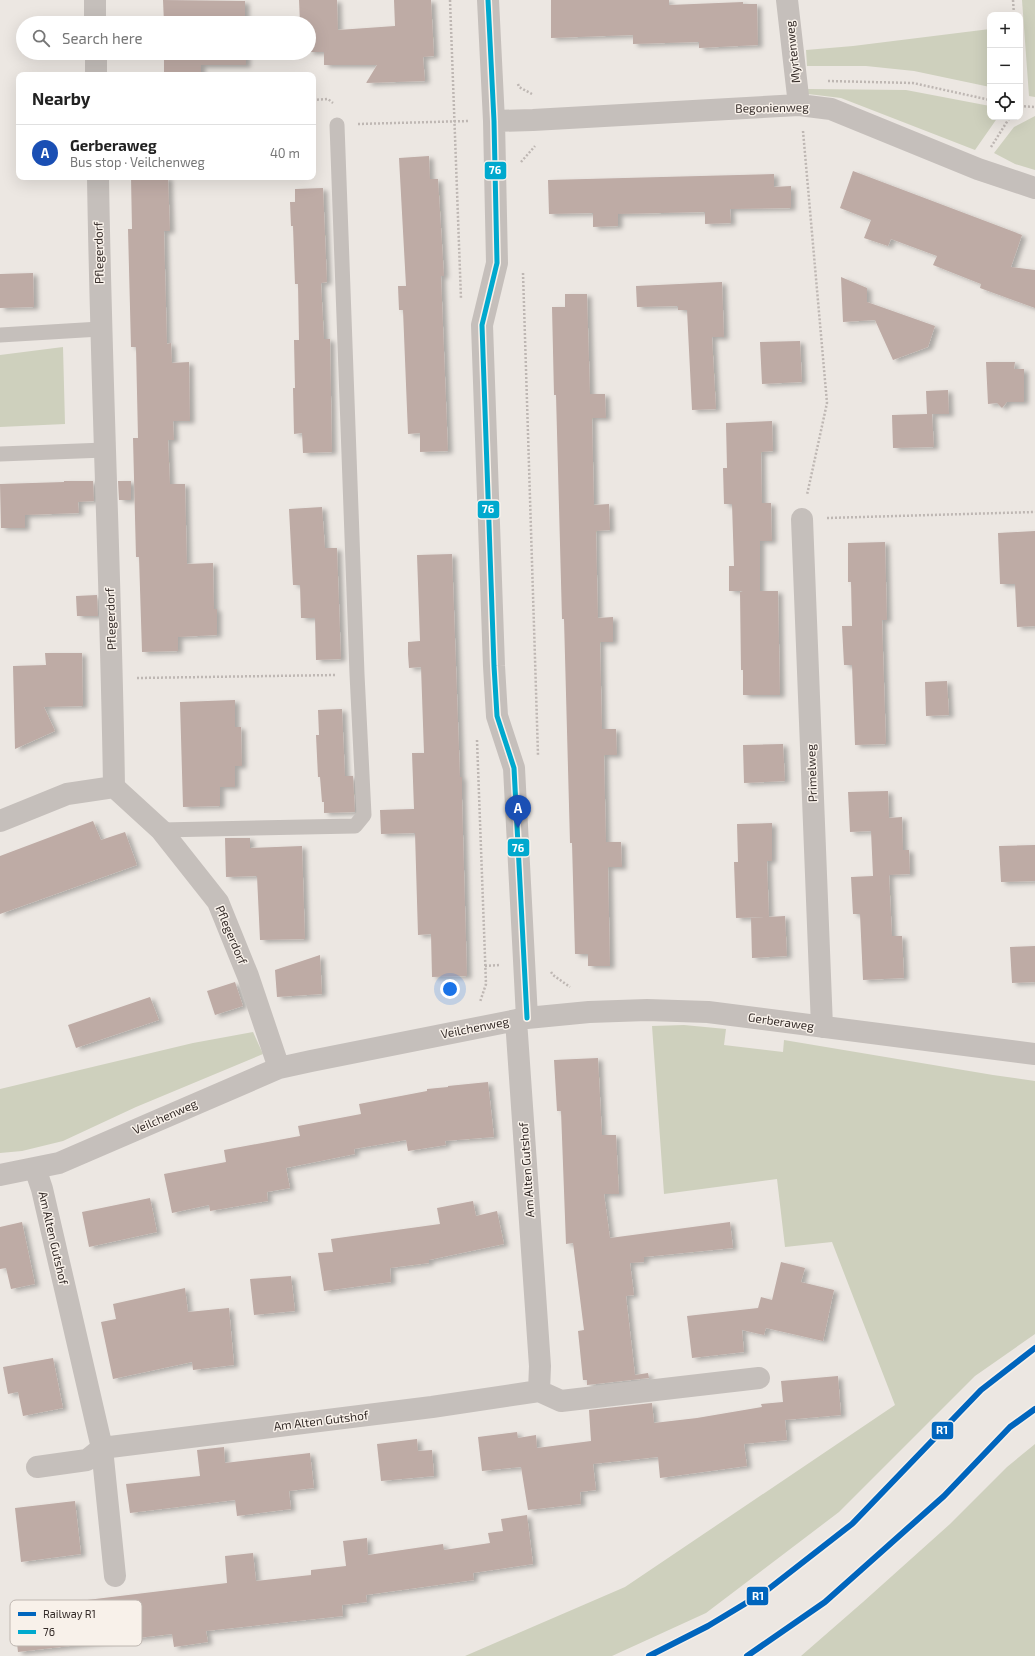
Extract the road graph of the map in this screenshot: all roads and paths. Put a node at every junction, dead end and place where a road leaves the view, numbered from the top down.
1 (95, 0) edge
2 (450, 0) edge
3 (488, 0) edge
4 (788, 0) edge
5 (1014, 0) edge
6 (1014, 12) edge
7 (95, 16) edge
8 (96, 60) edge
9 (96, 72) edge
10 (517, 82) dead end
11 (799, 105) junction
12 (1023, 106) edge
13 (1035, 107) edge
14 (533, 120) junction
15 (454, 121) junction
16 (494, 121) junction
17 (337, 125) joint
18 (539, 144) dead end
19 (534, 146) junction
20 (521, 169) dead end
21 (98, 180) edge
22 (1035, 188) edge
23 (523, 272) dead end
24 (461, 304) dead end
25 (100, 329) junction
26 (0, 335) edge
27 (105, 450) junction
28 (0, 454) edge
29 (1035, 512) edge
30 (802, 519) junction
31 (357, 674) junction
32 (113, 678) junction
33 (476, 735) dead end
34 (538, 756) dead end
35 (114, 787) junction
36 (0, 821) edge
37 (161, 830) junction
38 (549, 969) dead end
39 (479, 1004) dead end
40 (589, 1012) junction
41 (521, 1019) junction
42 (822, 1027) junction
43 (1035, 1054) edge
44 (279, 1068) junction
45 (35, 1168) junction
46 (0, 1175) edge
47 (759, 1378) dead end
48 (539, 1391) junction
49 (102, 1448) junction
50 (37, 1467) dead end
51 (115, 1576) dead end

1 - 7 street
2 - 15 path
3 - 16 street
4 - 11 street, Myrtenweg
5 - 6 path
8 - 9 street
10 - 14 path
11 - 14 street, Begonienweg
11 - 22 street, Begonienweg
11 - 30 path
12 - 13 path
14 - 16 street, Begonienweg
14 - 19 path
15 - 16 path
15 - 17 path
15 - 24 path
16 - 41 street
17 - 31 lane
18 - 19 path
19 - 20 path
21 - 25 street, Pflegerdorf
23 - 34 path
25 - 26 lane
25 - 27 street, Pflegerdorf
27 - 28 lane
27 - 32 street, Pflegerdorf
29 - 30 path
30 - 42 street, Primelweg
31 - 32 path
31 - 37 lane
32 - 35 street, Pflegerdorf
33 - 39 path
35 - 36 street
35 - 37 street, Pflegerdorf
37 - 44 street, Pflegerdorf
38 - 40 path
40 - 41 street, Gerberaweg
40 - 42 street, Gerberaweg
41 - 44 street, Veilchenweg
41 - 48 street, Am Alten Gutshof
42 - 43 street, Gerberaweg
44 - 45 street, Veilchenweg
45 - 46 street, Veilchenweg
45 - 49 street, Am Alten Gutshof
47 - 48 street
48 - 49 street, Am Alten Gutshof
49 - 50 street
49 - 51 street, Am Alten Gutshof

